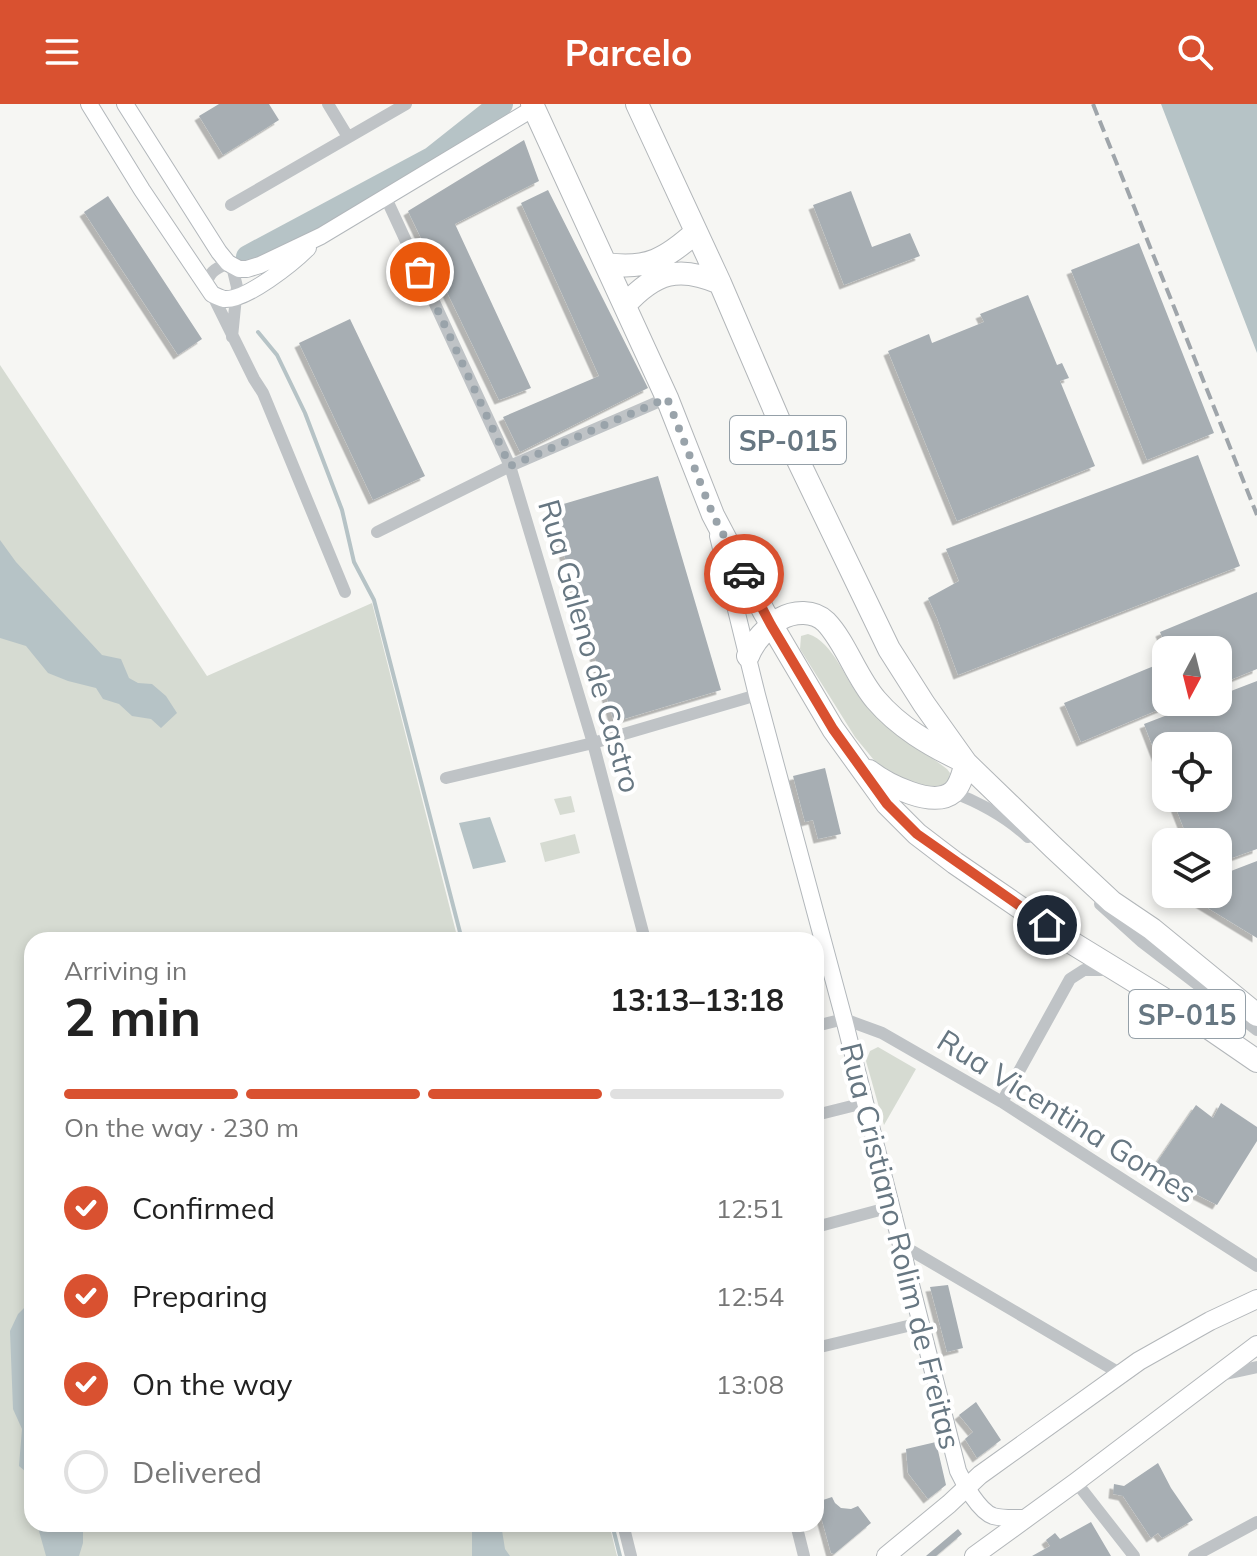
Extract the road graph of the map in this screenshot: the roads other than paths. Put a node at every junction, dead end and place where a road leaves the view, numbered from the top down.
1 (89, 104) edge
2 (125, 104) edge
3 (328, 104) edge
4 (406, 104) edge
5 (637, 104) edge
6 (533, 106) edge
7 (348, 137) junction
8 (386, 198) junction
9 (231, 205) dead end
10 (696, 232) junction
11 (321, 236) junction
12 (230, 264) junction
13 (606, 264) junction
14 (720, 283) junction
15 (209, 291) junction
16 (237, 297) junction
17 (625, 305) junction
18 (232, 337) junction
19 (667, 398) junction
20 (510, 466) junction
21 (713, 515) junction
22 (377, 532) dead end
23 (345, 592) dead end
24 (771, 625) junction
25 (748, 656) junction
26 (757, 695) junction
27 (593, 743) junction
28 (855, 761) junction
29 (966, 763) junction
30 (446, 778) dead end
31 (952, 792) junction
32 (643, 932) edge
33 (821, 932) edge
34 (824, 945) edge
35 (1116, 969) junction
36 (1257, 1015) edge
37 (844, 1019) junction
38 (824, 1024) edge
39 (1257, 1030) edge
40 (1257, 1061) edge
41 (1002, 1102) junction
42 (864, 1103) junction
43 (824, 1113) edge
44 (891, 1207) junction
45 (824, 1225) edge
46 (900, 1244) junction
47 (1257, 1266) edge
48 (1257, 1299) edge
49 (920, 1323) junction
50 (1257, 1345) edge
51 (824, 1346) edge
52 (1257, 1367) edge
53 (1121, 1374) junction
54 (1214, 1377) junction
55 (1076, 1482) junction
56 (966, 1488) junction
57 (1025, 1518) junction
58 (1257, 1522) edge
59 (625, 1532) edge
60 (798, 1532) edge
61 (631, 1556) edge
62 (804, 1556) edge
63 (886, 1556) edge
64 (974, 1556) edge
65 (1134, 1556) edge
66 (1194, 1556) edge

1 - 15 street
2 - 12 street
3 - 7 street
4 - 7 street
5 - 10 highway, SP-015
6 - 8 street
6 - 13 highway, SP-015
7 - 9 street
8 - 11 street
8 - 20 street, Rua Galeno de Castro
10 - 13 highway
10 - 14 highway, SP-015
11 - 12 street
11 - 16 street
12 - 15 street
12 - 16 street
13 - 17 highway, SP-015
14 - 17 highway
14 - 29 highway, SP-015
15 - 16 street
15 - 18 street
16 - 18 street
17 - 19 highway, SP-015
18 - 23 street
19 - 20 street
19 - 21 highway, SP-015
20 - 22 street
20 - 27 street, Rua Galeno de Castro
21 - 24 highway, SP-015
21 - 25 street, Rua Cristiano Rolim de Freitas
24 - 25 highway
24 - 28 highway, SP-015
24 - 29 highway
25 - 26 street, Rua Cristiano Rolim de Freitas
26 - 27 street
26 - 33 street, Rua Cristiano Rolim de Freitas
27 - 30 street
27 - 32 street, Rua Galeno de Castro
28 - 31 highway
28 - 35 highway, SP-015
29 - 31 highway
29 - 36 highway, SP-015
31 - 39 street
34 - 37 street, Rua Cristiano Rolim de Freitas
35 - 40 highway, SP-015
35 - 41 street
37 - 38 street
37 - 41 street, Rua Vicentina Gomes
37 - 42 street, Rua Cristiano Rolim de Freitas
41 - 47 street, Rua Vicentina Gomes
42 - 43 street
42 - 44 street, Rua Cristiano Rolim de Freitas
44 - 45 street
44 - 46 street, Rua Cristiano Rolim de Freitas
46 - 49 street, Rua Cristiano Rolim de Freitas
46 - 53 street
48 - 53 main road
49 - 51 street
49 - 56 street, Rua Cristiano Rolim de Freitas
50 - 54 main road
52 - 54 street
53 - 56 main road
54 - 55 main road
55 - 57 main road
55 - 65 street
56 - 57 street, Rua Cristiano Rolim de Freitas
56 - 63 main road
57 - 64 main road
58 - 66 street
59 - 61 street
60 - 62 street

